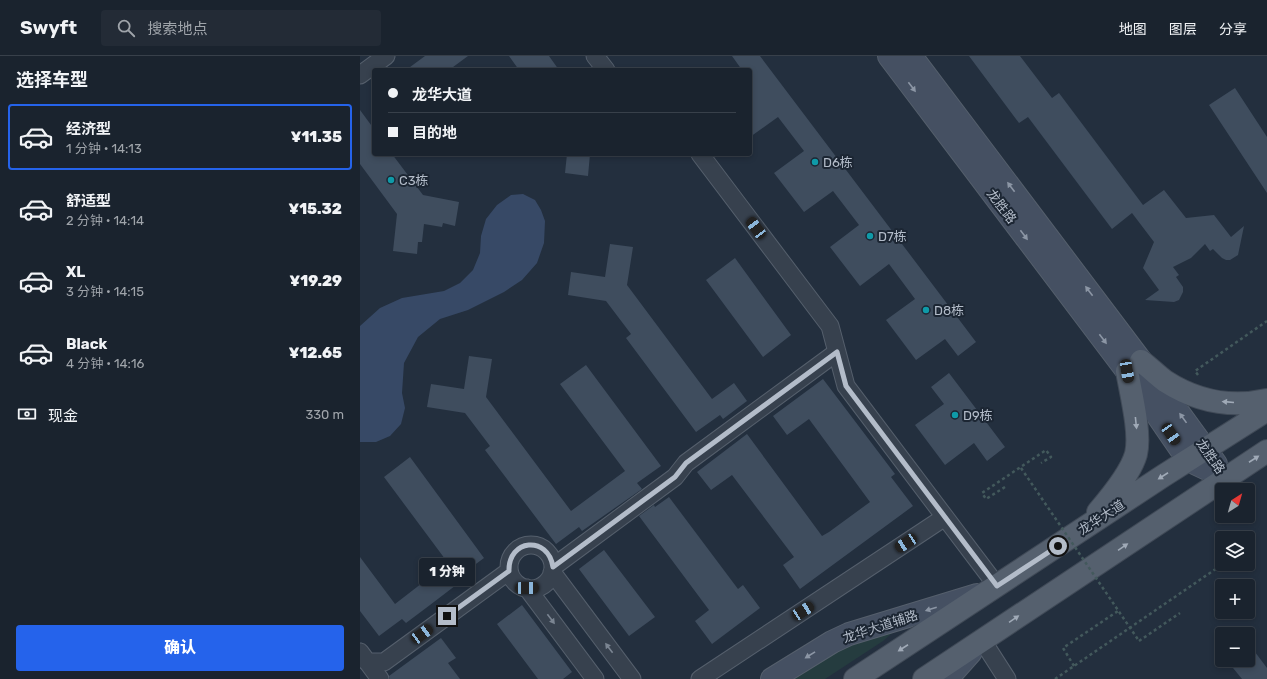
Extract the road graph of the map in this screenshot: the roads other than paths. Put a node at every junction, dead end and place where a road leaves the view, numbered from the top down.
1 (386, 56) edge
2 (595, 56) edge
3 (889, 56) edge
4 (911, 56) edge
5 (604, 68) edge
6 (360, 75) edge
7 (702, 156) edge
8 (837, 352) junction
9 (1134, 366) junction
10 (1267, 400) edge
11 (1267, 410) edge
12 (1207, 449) junction
13 (1267, 451) edge
14 (1188, 460) junction
15 (1226, 478) junction
16 (945, 517) junction
17 (1082, 530) junction
18 (553, 570) junction
19 (509, 571) junction
20 (996, 587) junction
21 (527, 588) junction
22 (982, 640) junction
23 (364, 657) edge
24 (380, 679) edge
25 (595, 679) edge
26 (632, 679) edge
27 (700, 679) edge
28 (772, 679) edge
29 (855, 679) edge
30 (924, 679) edge
31 (947, 679) edge
32 (1007, 679) edge

1 - 6 street
2 - 5 street
3 -> 9 main road, 龙胜路
9 -> 4 main road, 龙胜路
7 - 8 street
8 - 16 street
8 - 18 street
10 -> 9 main road
12 -> 9 main road, 龙胜路
9 - 14 main road, 龙胜路
9 -> 17 main road
11 - 12 main road, 龙华大道
12 - 14 main road, 龙华大道
12 - 15 main road, 龙胜路
15 -> 13 main road
14 - 15 main road, 龙胜路
14 -> 17 main road, 龙华大道
22 -> 15 main road
16 - 20 street
16 - 27 street
17 - 20 main road, 龙华大道
18 - 19 street
18 - 21 street
26 -> 18 street
19 - 21 street
19 - 23 street
20 -> 28 main road, 龙华大道辅路
20 -> 29 main road, 龙华大道
21 -> 25 street
22 - 30 main road
22 - 31 main road
22 - 32 street
23 - 24 street

